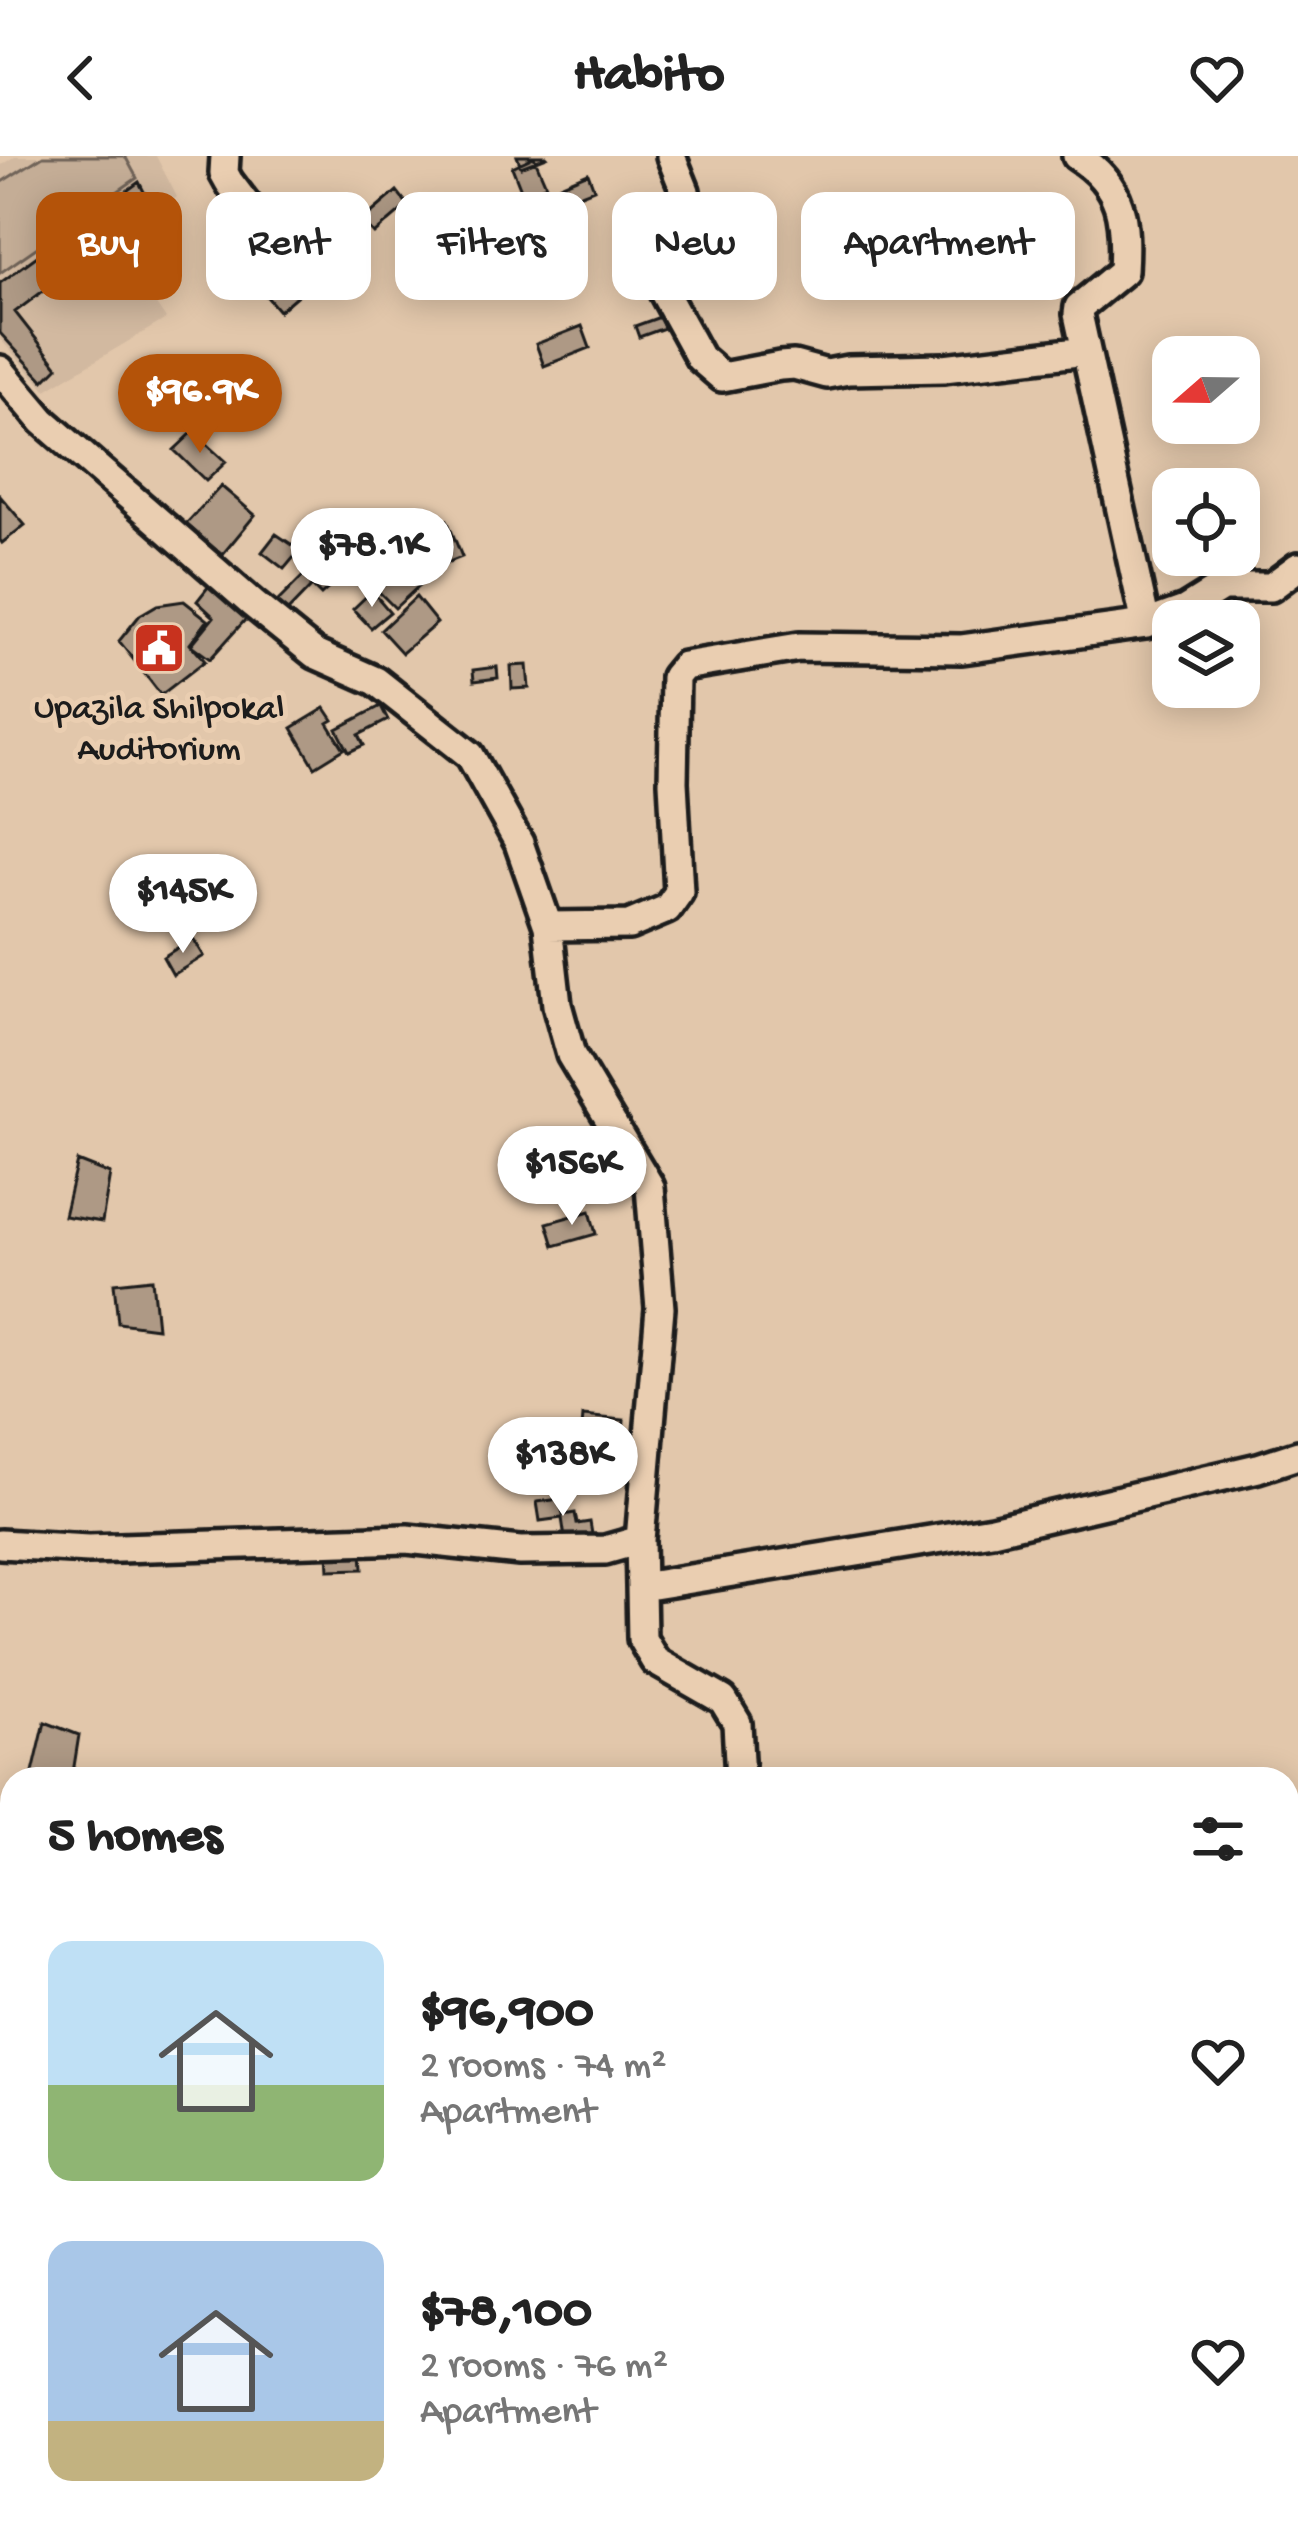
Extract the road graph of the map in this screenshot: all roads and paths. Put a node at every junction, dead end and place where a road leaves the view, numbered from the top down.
1 (225, 156) edge
2 (671, 156) edge
3 (1077, 156) edge
4 (237, 192) edge
5 (1086, 351) junction
6 (0, 370) edge
7 (1298, 567) edge
8 (1146, 624) junction
9 (548, 926) junction
10 (1298, 1455) edge
11 (640, 1540) junction
12 (0, 1544) edge
13 (641, 1587) junction
14 (739, 1767) edge

1 - 4 street
2 - 5 street
3 - 5 street
5 - 8 street
6 - 9 street
7 - 8 street
8 - 9 street
9 - 11 street
10 - 13 street
11 - 12 street
11 - 13 street
13 - 14 street

